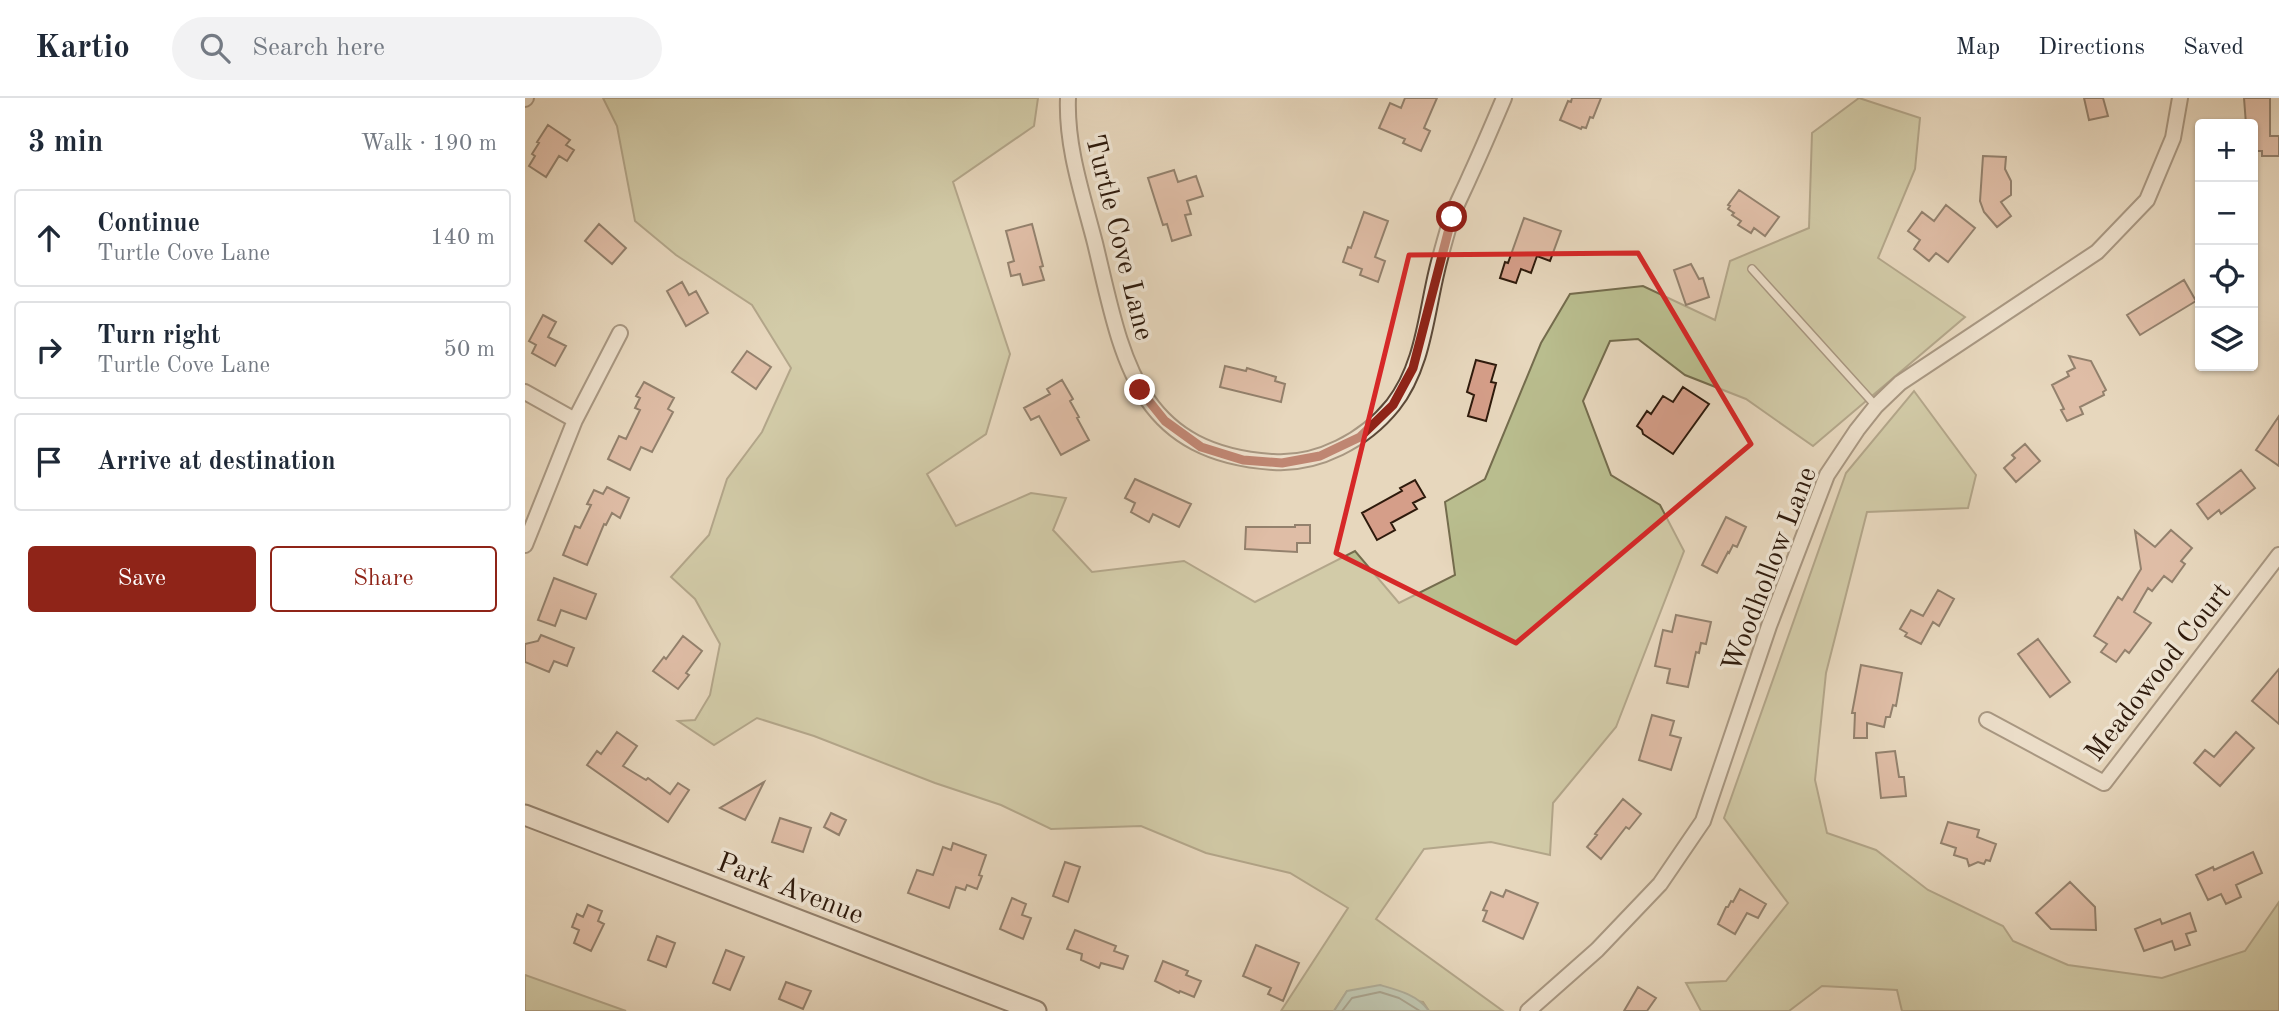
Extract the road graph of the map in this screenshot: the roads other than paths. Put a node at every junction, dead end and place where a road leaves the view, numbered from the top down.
1 (1068, 98) edge
2 (1504, 98) edge
3 (2180, 98) edge
4 (1752, 269) dead end
5 (620, 332) dead end
6 (525, 393) edge
7 (1876, 406) junction
8 (575, 420) junction
9 (525, 545) edge
10 (2279, 555) edge
11 (1987, 720) dead end
12 (525, 815) edge
13 (1036, 1011) edge
14 (1528, 1011) edge

1 - 2 street, Turtle Cove Lane
3 - 7 street, Woodhollow Lane
4 - 7 lane
5 - 8 street
6 - 8 street
7 - 14 street, Woodhollow Lane
8 - 9 street
10 - 11 street, Meadowood Court
12 - 13 main road, Park Avenue

